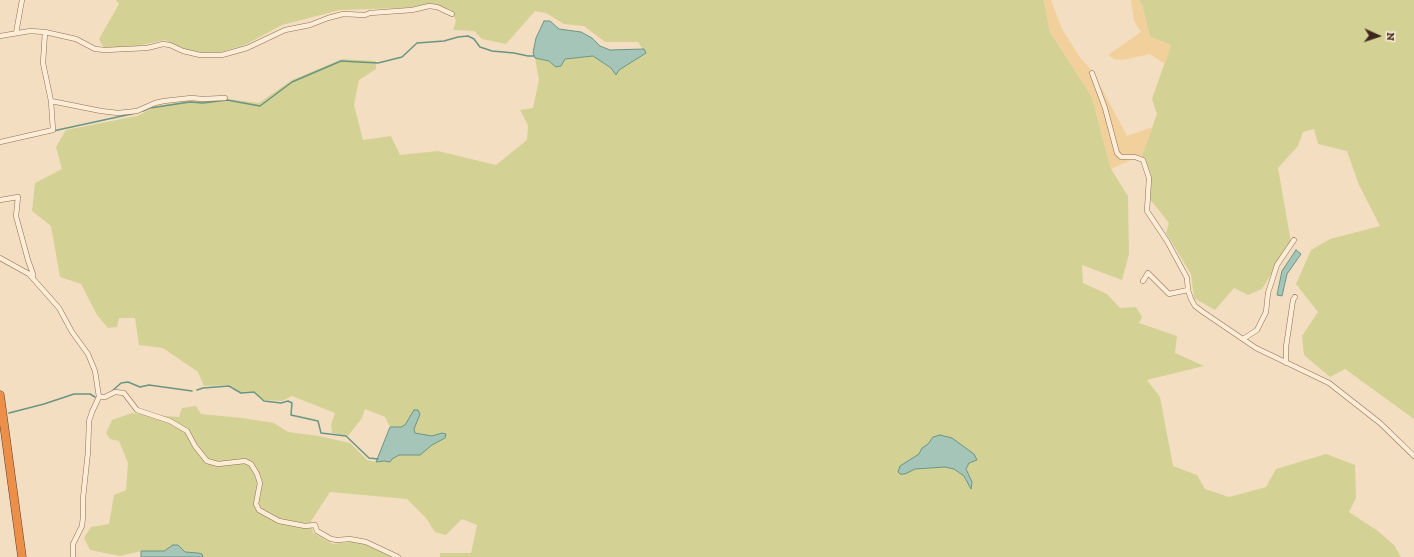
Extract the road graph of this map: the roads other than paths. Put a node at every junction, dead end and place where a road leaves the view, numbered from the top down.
1 (22, 0) edge
2 (452, 14) dead end
3 (45, 32) junction
4 (16, 33) junction
5 (0, 36) edge
6 (1092, 73) dead end
7 (225, 98) dead end
8 (51, 101) junction
9 (0, 142) edge
10 (0, 200) edge
11 (1294, 240) dead end
12 (0, 258) edge
13 (33, 278) junction
14 (1143, 281) dead end
15 (1188, 290) junction
16 (1295, 297) dead end
17 (1243, 339) junction
18 (1286, 363) junction
19 (0, 394) edge
20 (99, 397) junction
21 (1414, 456) edge
22 (22, 557) edge
23 (73, 557) edge
24 (398, 557) edge

1 - 4 street
2 - 3 street
3 - 4 street
3 - 8 street
4 - 5 street
6 - 15 street
7 - 8 street
8 - 9 street
10 - 13 street
11 - 17 street
12 - 13 street
13 - 20 street
14 - 15 street
15 - 17 street
16 - 18 street
17 - 18 street
18 - 21 street
19 - 22 highway
20 - 23 street
20 - 24 street

